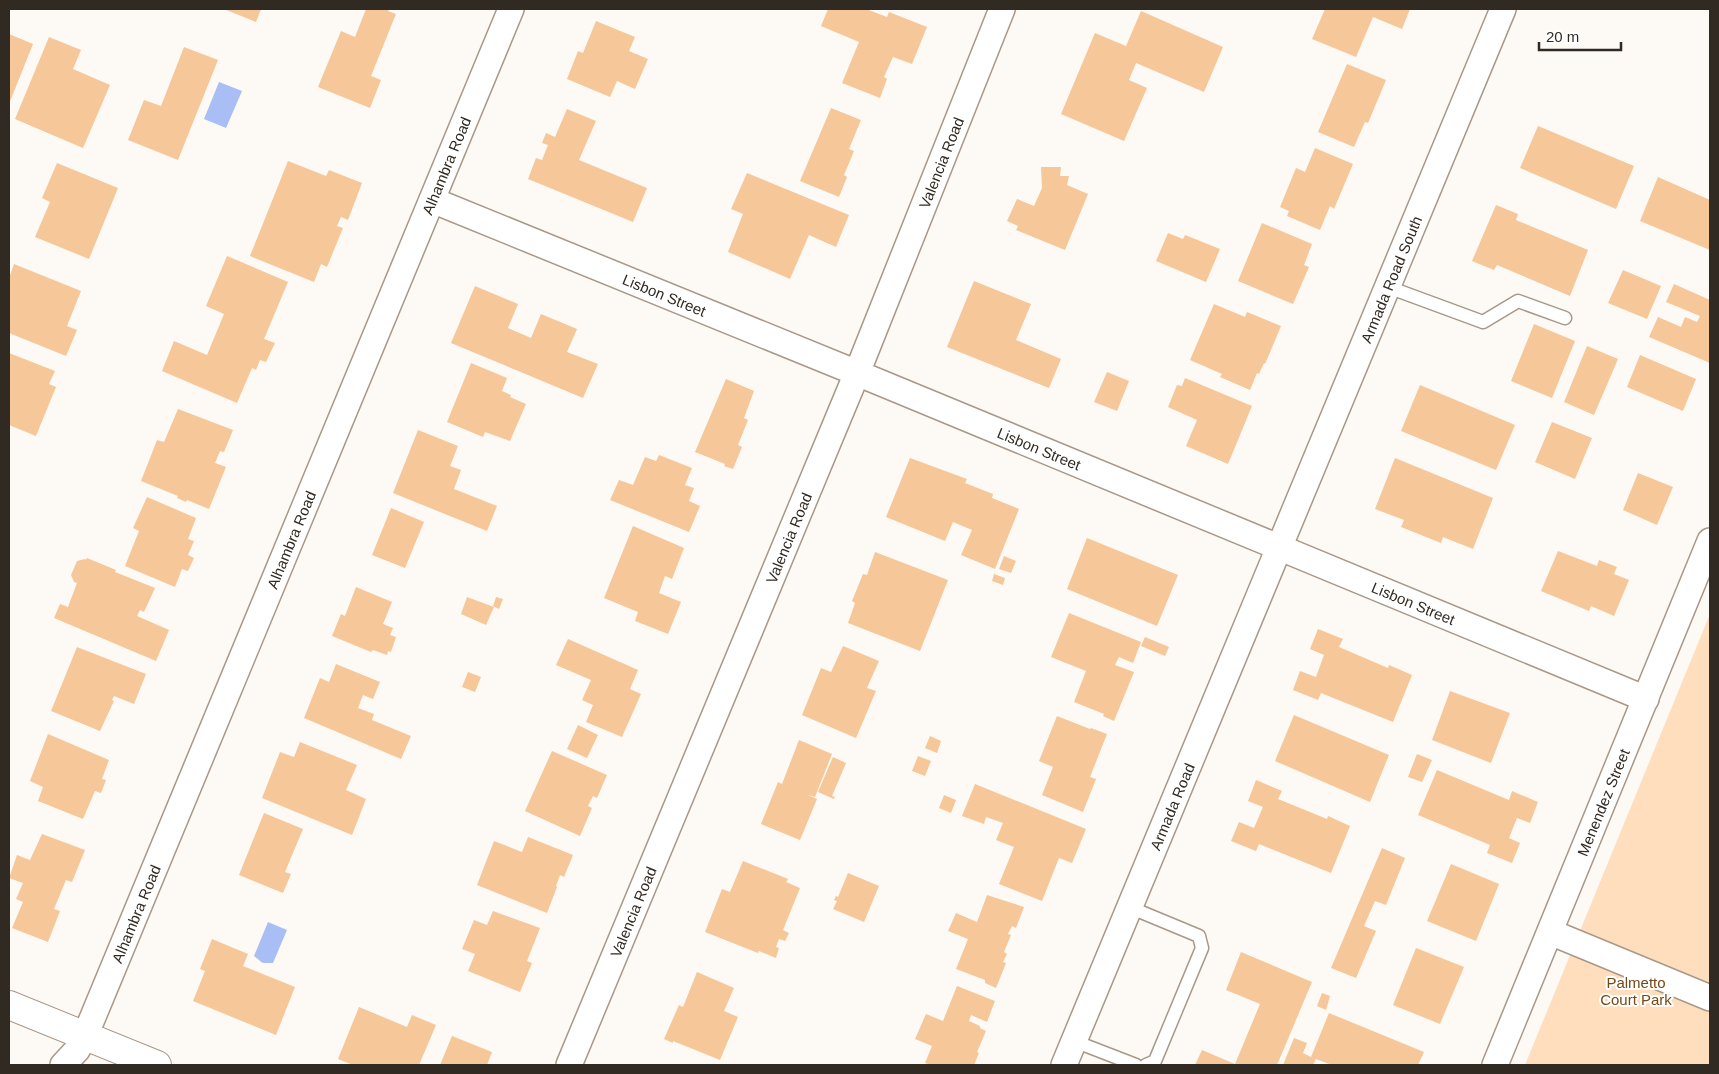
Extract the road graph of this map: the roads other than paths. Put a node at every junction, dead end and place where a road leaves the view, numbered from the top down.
1 (511, 9) edge
2 (1002, 9) edge
3 (1503, 9) edge
4 (432, 200) junction
5 (1388, 287) junction
6 (1565, 318) dead end
7 (857, 373) junction
8 (1710, 541) edge
9 (1280, 549) junction
10 (1646, 699) junction
11 (1129, 907) junction
12 (1550, 932) junction
13 (1710, 998) edge
14 (9, 1005) edge
15 (85, 1036) junction
16 (1074, 1041) junction
17 (63, 1065) edge
18 (157, 1065) edge
19 (569, 1065) edge
20 (1064, 1065) edge
21 (1136, 1065) edge
22 (1146, 1065) edge
23 (1495, 1065) edge

1 - 4 street, Alhambra Road
2 - 7 street, Valencia Road
3 - 5 street, Armada Road South
4 - 7 street, Lisbon Street
4 - 15 street, Alhambra Road
5 - 6 lane
5 - 9 street, Armada Road South
7 - 9 street, Lisbon Street
7 - 19 street, Valencia Road
8 - 10 street, Menendez Street
9 - 10 street, Lisbon Street
9 - 11 street, Armada Road
10 - 12 street, Menendez Street
11 - 16 street, Armada Road
11 - 22 lane
12 - 13 street
12 - 23 street, Menendez Street
14 - 15 street
15 - 17 street, Alhambra Road
15 - 18 street
16 - 20 street, Armada Road
16 - 21 lane

